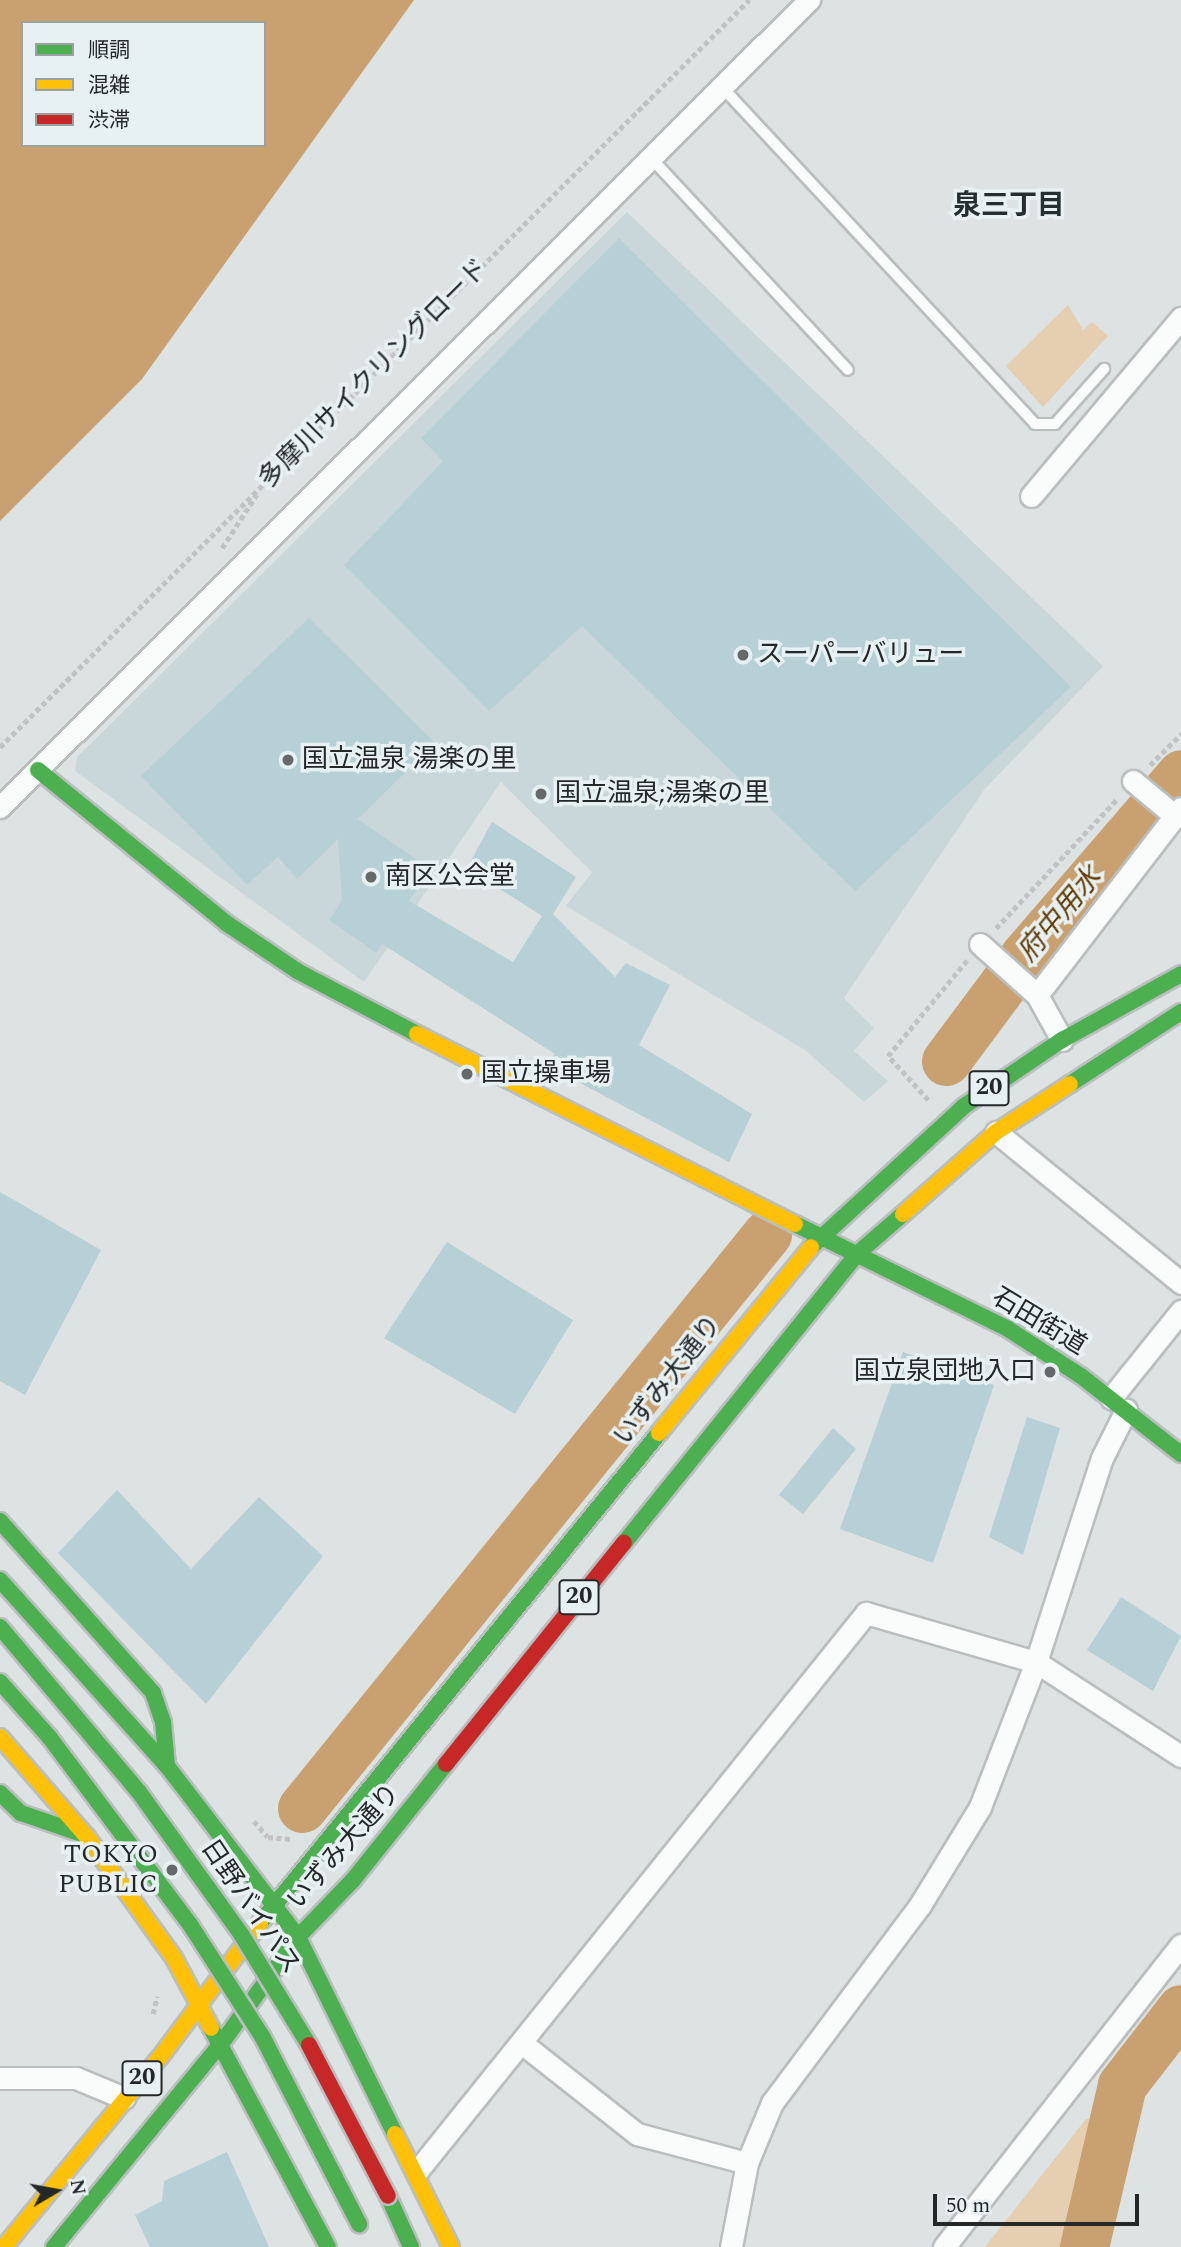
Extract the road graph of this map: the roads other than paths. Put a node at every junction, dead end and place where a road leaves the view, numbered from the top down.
1 (809, 0) edge
2 (722, 87) junction
3 (651, 158) junction
4 (1181, 317) edge
5 (1104, 369) dead end
6 (848, 370) dead end
7 (1031, 496) dead end
8 (38, 769) junction
9 (1138, 785) road end
10 (0, 807) edge
11 (1173, 810) edge
12 (985, 949) road end
13 (1181, 974) edge
14 (1031, 990) junction
15 (1181, 1012) edge
16 (1062, 1040) junction
17 (996, 1132) junction
18 (821, 1235) junction
19 (857, 1254) junction
20 (1181, 1283) edge
21 (1181, 1311) edge
22 (1118, 1404) junction
23 (1181, 1454) edge
24 (0, 1521) edge
25 (0, 1580) edge
26 (0, 1627) edge
27 (1036, 1662) junction
28 (0, 1682) edge
29 (0, 1737) edge
30 (1181, 1756) edge
31 (167, 1766) junction
32 (0, 1793) edge
33 (87, 1837) junction
34 (274, 1905) junction
35 (298, 1937) junction
36 (1181, 1945) edge
37 (198, 2003) junction
38 (221, 2044) junction
39 (523, 2045) junction
40 (0, 2078) edge
41 (124, 2098) junction
42 (747, 2163) junction
43 (418, 2170) junction
44 (361, 2230) dead end
45 (73, 2237) edge
46 (4, 2247) edge
47 (54, 2247) edge
48 (328, 2247) edge
49 (411, 2247) edge
50 (451, 2247) edge
51 (731, 2247) edge
52 (944, 2247) edge

1 - 2 street
2 - 3 street
2 - 5 lane
3 - 6 lane
3 - 8 street
4 - 7 street
8 - 10 street
8 - 18 main road, 石田街道
9 - 11 street
11 - 14 street
12 - 14 street
13 - 16 main road, いずみ大通り / 20
14 - 16 street
15 - 17 main road, いずみ大通り / 20
16 - 18 main road, いずみ大通り / 20
17 - 19 main road, いずみ大通り / 20
17 - 20 street
18 - 19 main road, 石田街道
18 - 34 main road, いずみ大通り / 20
19 - 22 main road, 石田街道
19 - 35 main road, いずみ大通り / 20
21 - 22 street
22 - 23 main road, 石田街道
22 - 27 street
24 - 31 main road
25 - 31 main road
26 - 49 main road, 日野バイパス, bridge
27 - 30 street
27 - 39 street
27 - 42 street
28 - 44 main road, bridge
29 - 33 main road
31 - 34 main road
32 - 33 main road
33 - 37 main road
34 - 35 main road
34 - 37 main road, 20
35 - 38 main road, 20
35 - 43 main road
36 - 52 street
37 - 38 main road
37 - 41 main road, 20
38 - 45 main road, 20
38 - 48 main road
39 - 42 street
39 - 43 street
40 - 41 street
41 - 46 main road, 20
42 - 51 street
43 - 50 main road
45 - 47 main road, 20

